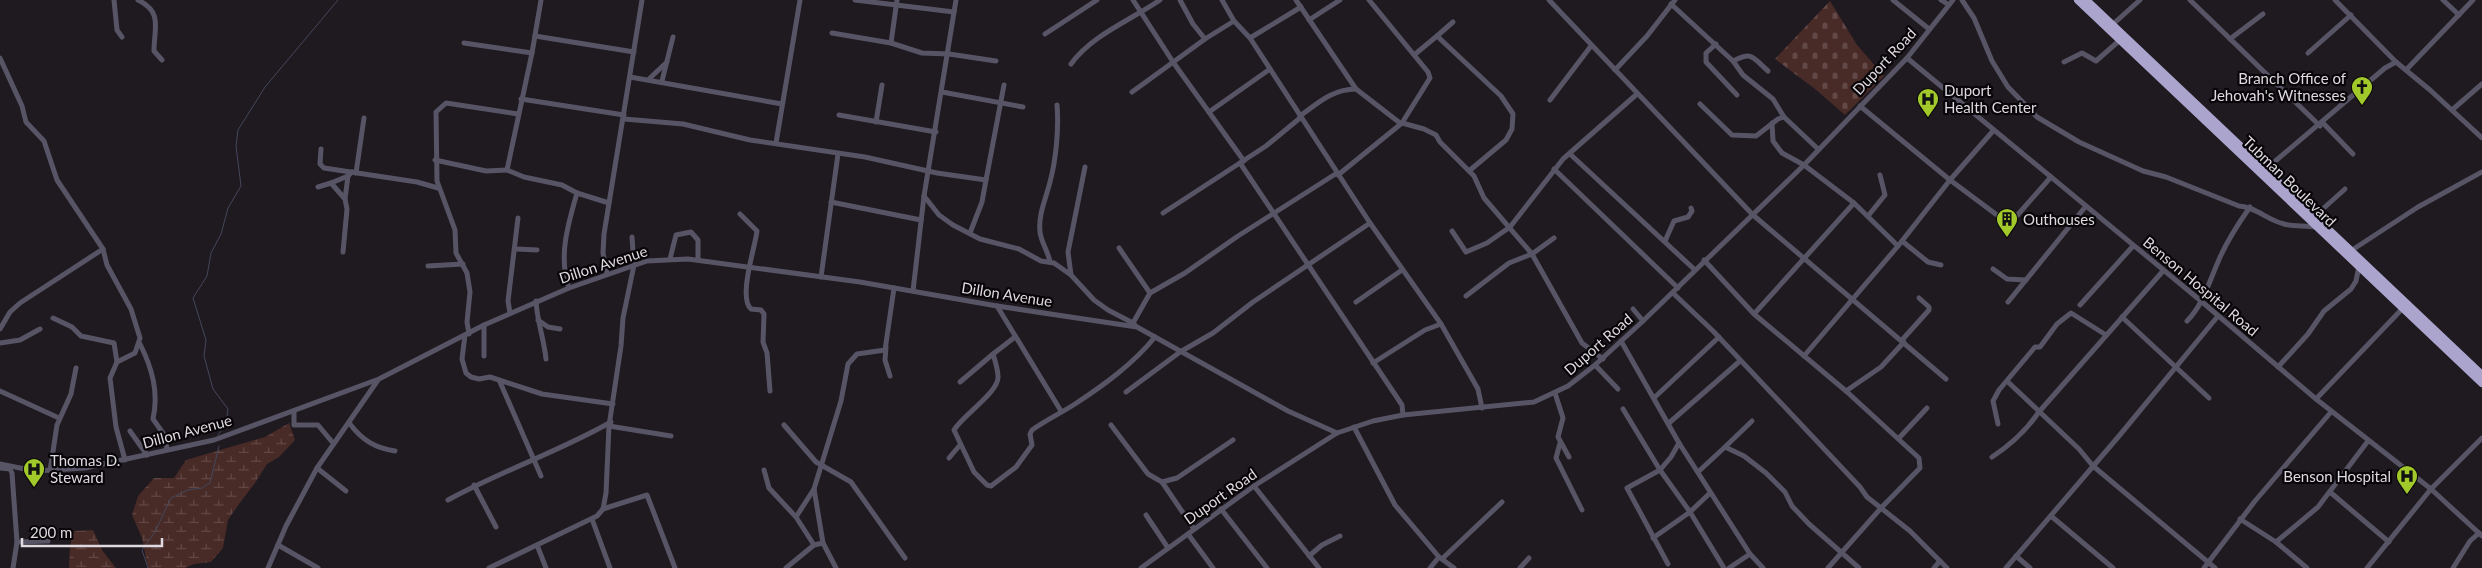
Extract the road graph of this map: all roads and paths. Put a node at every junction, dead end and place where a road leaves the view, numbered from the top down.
1 (114, 0) edge
2 (138, 0) edge
3 (541, 0) edge
4 (800, 0) edge
5 (855, 0) edge
6 (956, 0) edge
7 (1097, 0) edge
8 (1133, 0) edge
9 (1160, 0) edge
10 (1180, 0) edge
11 (1222, 0) edge
12 (1296, 0) edge
13 (1340, 0) edge
14 (1369, 0) edge
15 (1549, 0) edge
16 (1893, 0) edge
17 (1942, 0) edge
18 (1962, 0) edge
19 (2078, 0) edge
20 (2086, 0) edge
21 (2140, 0) edge
22 (2190, 0) edge
23 (2335, 0) edge
24 (2443, 0) edge
25 (2473, 0) edge
26 (642, 1) edge
27 (897, 2) edge
28 (1673, 2) edge
29 (1951, 2) edge
30 (1300, 7) junction
31 (954, 12) junction
32 (1140, 13) junction
33 (2263, 14) dead end
34 (2351, 15) junction
35 (2459, 15) junction
36 (1309, 20) junction
37 (1234, 21) junction
38 (1453, 22) dead end
39 (2112, 25) junction
40 (1930, 30) junction
41 (832, 32) dead end
42 (1045, 34) dead end
43 (535, 36) junction
44 (1437, 36) junction
45 (122, 37) dead end
46 (673, 37) dead end
47 (1205, 38) junction
48 (1250, 38) junction
49 (2230, 39) junction
50 (2120, 40) junction
51 (464, 43) dead end
52 (892, 43) junction
53 (1716, 44) junction
54 (1591, 46) junction
55 (634, 52) junction
56 (532, 53) junction
57 (2308, 53) dead end
58 (949, 54) junction
59 (1414, 55) junction
60 (0, 58) edge
61 (1907, 58) junction
62 (162, 60) dead end
63 (996, 61) dead end
64 (1733, 61) junction
65 (667, 62) junction
66 (1173, 62) junction
67 (2064, 62) dead end
68 (2396, 62) junction
69 (1071, 64) dead end
70 (1270, 69) junction
71 (1615, 70) junction
72 (2406, 70) junction
73 (1768, 71) dead end
74 (630, 77) junction
75 (649, 79) junction
76 (662, 81) junction
77 (2482, 84) edge
78 (1004, 85) dead end
79 (882, 86) dead end
80 (1356, 89) junction
81 (942, 92) junction
82 (1132, 92) dead end
83 (1637, 94) junction
84 (1737, 95) dead end
85 (521, 99) junction
86 (1550, 100) dead end
87 (1001, 103) junction
88 (782, 104) junction
89 (1700, 104) dead end
90 (1056, 105) dead end
91 (1860, 106) junction
92 (1023, 107) dead end
93 (2452, 110) junction
94 (1209, 112) junction
95 (518, 114) junction
96 (839, 115) dead end
97 (624, 117) junction
98 (1300, 117) junction
99 (1784, 117) junction
100 (364, 118) dead end
101 (876, 122) junction
102 (1401, 123) junction
103 (1772, 123) junction
104 (2321, 124) junction
105 (1993, 131) junction
106 (936, 132) junction
107 (2482, 138) edge
108 (776, 143) junction
109 (321, 149) dead end
110 (1818, 149) junction
111 (838, 154) junction
112 (1570, 154) junction
113 (2353, 154) dead end
114 (435, 160) junction
115 (1242, 162) junction
116 (1804, 165) junction
117 (1085, 167) dead end
118 (1554, 169) junction
119 (2266, 169) junction
120 (507, 170) junction
121 (928, 171) junction
122 (1469, 171) junction
123 (2482, 172) edge
124 (352, 174) junction
125 (1338, 174) junction
126 (1880, 175) dead end
127 (2050, 177) junction
128 (986, 180) junction
129 (1950, 180) junction
130 (331, 183) junction
131 (318, 188) dead end
132 (438, 188) junction
133 (2345, 189) dead end
134 (577, 194) junction
135 (924, 196) junction
136 (345, 199) junction
137 (831, 202) junction
138 (609, 203) junction
139 (1854, 203) junction
140 (2086, 206) junction
141 (2250, 207) junction
142 (1691, 208) dead end
143 (1163, 213) dead end
144 (1275, 213) junction
145 (740, 214) dead end
146 (1752, 215) junction
147 (1868, 216) junction
148 (2315, 216) junction
149 (518, 218) dead end
150 (921, 220) junction
151 (1370, 223) junction
152 (1510, 227) junction
153 (2318, 227) junction
154 (1452, 231) dead end
155 (970, 232) junction
156 (632, 237) dead end
157 (1554, 238) dead end
158 (1665, 241) junction
159 (1902, 242) junction
160 (1898, 246) junction
161 (2133, 246) junction
162 (1119, 248) dead end
163 (103, 249) junction
164 (516, 249) junction
165 (537, 250) dead end
166 (343, 252) dead end
167 (2348, 252) junction
168 (1532, 254) junction
169 (670, 259) junction
170 (698, 260) junction
171 (1704, 260) junction
172 (1806, 260) junction
173 (1050, 262) junction
174 (463, 264) junction
175 (1309, 264) junction
176 (634, 265) junction
177 (1941, 265) dead end
178 (428, 266) dead end
179 (2359, 266) junction
180 (748, 267) junction
181 (1993, 269) dead end
182 (1402, 270) junction
183 (1695, 270) junction
184 (2163, 271) junction
185 (607, 274) junction
186 (1071, 275) junction
187 (821, 277) junction
188 (2026, 280) junction
189 (569, 288) junction
190 (894, 288) junction
191 (1678, 288) junction
192 (913, 291) junction
193 (1150, 293) junction
194 (1673, 293) junction
195 (1466, 296) dead end
196 (1920, 298) dead end
197 (1853, 299) junction
198 (536, 300) junction
199 (2201, 301) junction
200 (1356, 302) dead end
201 (2008, 302) dead end
202 (2080, 304) dead end
203 (997, 306) junction
204 (2403, 308) junction
205 (1633, 309) dead end
206 (510, 313) junction
207 (1754, 314) junction
208 (2218, 316) junction
209 (2122, 317) junction
210 (54, 318) dead end
211 (537, 320) junction
212 (1643, 321) junction
213 (2187, 321) dead end
214 (1441, 324) junction
215 (484, 325) junction
216 (1135, 325) junction
217 (0, 329) edge
218 (40, 329) dead end
219 (560, 329) dead end
220 (467, 334) junction
221 (2106, 335) junction
222 (1015, 337) junction
223 (1155, 337) junction
224 (1718, 337) junction
225 (1621, 341) junction
226 (1903, 341) junction
227 (0, 343) edge
228 (140, 344) junction
229 (886, 347) junction
230 (1180, 352) junction
231 (993, 354) junction
232 (484, 356) dead end
233 (1804, 356) junction
234 (1602, 359) junction
235 (546, 360) dead end
236 (1740, 361) junction
237 (117, 362) junction
238 (1373, 362) junction
239 (1595, 365) junction
240 (2174, 367) junction
241 (2278, 367) junction
242 (76, 368) dead end
243 (2482, 375) edge
244 (890, 376) dead end
245 (379, 379) junction
246 (1946, 379) dead end
247 (500, 382) junction
248 (960, 382) dead end
249 (2008, 382) junction
250 (2482, 383) edge
251 (1618, 389) dead end
252 (0, 391) edge
253 (770, 391) dead end
254 (1846, 391) junction
255 (1126, 392) dead end
256 (1555, 393) junction
257 (1655, 397) junction
258 (2210, 398) dead end
259 (2316, 399) junction
260 (613, 404) junction
261 (1482, 408) junction
262 (1927, 408) dead end
263 (1624, 409) dead end
264 (294, 411) junction
265 (1061, 411) junction
266 (2038, 412) junction
267 (2331, 412) junction
268 (1403, 416) junction
269 (59, 418) junction
270 (1752, 421) dead end
271 (1669, 423) junction
272 (350, 424) junction
273 (610, 424) junction
274 (784, 424) dead end
275 (1998, 424) dead end
276 (1111, 425) dead end
277 (1354, 427) junction
278 (130, 432) dead end
279 (1337, 433) junction
280 (672, 436) dead end
281 (1900, 438) junction
282 (2482, 438) edge
283 (1233, 440) dead end
284 (2368, 440) junction
285 (333, 443) junction
286 (1560, 443) junction
287 (1679, 443) junction
288 (960, 445) junction
289 (1725, 447) junction
290 (167, 449) junction
291 (395, 451) dead end
292 (147, 455) junction
293 (1569, 457) dead end
294 (1992, 457) dead end
295 (533, 458) junction
296 (949, 458) dead end
297 (125, 460) junction
298 (0, 464) edge
299 (821, 466) junction
300 (2093, 466) junction
301 (0, 468) edge
302 (317, 468) junction
303 (764, 470) dead end
304 (1660, 470) junction
305 (50, 471) junction
306 (1698, 472) junction
307 (541, 476) dead end
308 (1162, 482) junction
309 (474, 485) junction
310 (1254, 486) junction
311 (814, 489) junction
312 (2431, 489) junction
313 (346, 491) dead end
314 (2330, 492) junction
315 (1710, 493) junction
316 (448, 500) dead end
317 (1502, 502) dead end
318 (1881, 508) junction
319 (603, 509) junction
320 (1221, 509) junction
321 (1582, 510) dead end
322 (1690, 512) junction
323 (1146, 516) dead end
324 (2051, 516) junction
325 (796, 517) junction
326 (592, 518) junction
327 (2240, 520) junction
328 (496, 527) dead end
329 (1194, 529) junction
330 (1188, 534) junction
331 (2480, 534) edge
332 (1340, 536) dead end
333 (1653, 538) junction
334 (48, 541) dead end
335 (17, 542) junction
336 (2276, 542) junction
337 (2390, 542) junction
338 (823, 543) junction
339 (278, 544) junction
340 (536, 545) junction
341 (814, 545) junction
342 (1168, 548) junction
343 (1842, 553) junction
344 (1750, 554) junction
345 (1309, 556) junction
346 (2016, 556) junction
347 (905, 558) dead end
348 (1441, 558) junction
349 (1530, 558) dead end
350 (1940, 562) junction
351 (2208, 563) junction
352 (1668, 564) dead end
353 (13, 568) edge
354 (268, 568) edge
355 (318, 568) edge
356 (489, 568) edge
357 (546, 568) edge
358 (610, 568) edge
359 (674, 568) edge
360 (786, 568) edge
361 (836, 568) edge
362 (1143, 568) edge
363 (1213, 568) edge
364 (1267, 568) edge
365 (1319, 568) edge
366 (1430, 568) edge
367 (1454, 568) edge
368 (1520, 568) edge
369 (1724, 568) edge
370 (1729, 568) edge
371 (1763, 568) edge
372 (1828, 568) edge
373 (1859, 568) edge
374 (1934, 568) edge
375 (1947, 568) edge
376 (2006, 568) edge
377 (2030, 568) edge
378 (2112, 568) edge
379 (2204, 568) edge
380 (2215, 568) edge
381 (2307, 568) edge
382 (2367, 568) edge
383 (2453, 568) edge

1 - 45 street
2 - 62 street
3 - 43 street
4 - 88 street
5 - 27 street
6 - 31 street
7 - 42 street
8 - 32 street
9 - 32 street
10 - 47 street
11 - 37 street
12 - 30 street
13 - 36 street
14 - 59 street
15 - 54 street
16 - 40 street
17 - 29 street
18 - 141 street
19 - 50 highway, Tubman Boulevard
20 - 39 highway, Tubman Boulevard
21 - 39 street
22 - 49 street
23 - 34 street
24 - 35 street
25 - 35 street
26 - 55 street
27 - 31 street
27 - 52 street
28 - 53 street
28 - 71 street
29 - 40 street, Duport Road
30 - 36 street
30 - 48 street
31 - 58 street
32 - 66 street
32 - 69 street
33 - 49 street
34 - 57 street
34 - 68 street
35 - 72 street
36 - 80 street
37 - 47 street
37 - 48 street
38 - 44 street
39 - 119 highway, Tubman Boulevard
40 - 61 street, Duport Road
41 - 52 street
43 - 55 street
43 - 56 street
44 - 59 street
44 - 122 street
46 - 65 street
47 - 66 street
48 - 70 street
49 - 104 street
50 - 67 street
50 - 153 highway, Tubman Boulevard
51 - 56 street
52 - 58 street
53 - 64 street
53 - 84 street
54 - 71 street
54 - 86 street
55 - 74 street
56 - 85 street
58 - 63 street
58 - 81 street
59 - 102 street
60 - 163 street
61 - 91 street, Duport Road
61 - 105 street, Benson Hospital Road
64 - 73 street
64 - 99 street
65 - 75 street
65 - 76 street
66 - 82 street
66 - 94 street
68 - 72 street
68 - 104 street
70 - 94 street
70 - 98 street
71 - 83 street
72 - 93 street
74 - 75 street
74 - 97 street
75 - 76 street
76 - 88 street
77 - 93 street
78 - 87 street
79 - 101 street
80 - 98 street
80 - 102 street
81 - 87 street
81 - 106 street
83 - 112 street
83 - 146 street
85 - 95 street
85 - 97 street
87 - 92 street
87 - 128 street
88 - 108 street
89 - 103 street
90 - 173 street
91 - 110 street, Duport Road
91 - 129 street
93 - 107 street
94 - 115 street
95 - 114 street
95 - 120 street
96 - 101 street
97 - 108 street
97 - 138 street
98 - 115 street
98 - 125 street
99 - 103 street
99 - 110 street
100 - 124 street
101 - 106 street
102 - 122 street
102 - 125 street
103 - 116 street
104 - 113 street
104 - 119 street
105 - 127 street, Benson Hospital Road
105 - 129 street
106 - 121 street
108 - 111 street
109 - 124 street
110 - 116 street, Duport Road
111 - 121 street
111 - 137 street
112 - 118 street
112 - 158 street
114 - 120 street
114 - 132 street
115 - 143 street
115 - 144 street
116 - 139 street
116 - 146 street, Duport Road
117 - 186 street
118 - 152 street
118 - 191 street
119 - 148 highway, Tubman Boulevard
120 - 134 street
121 - 128 street
121 - 135 street
122 - 152 street
123 - 167 street
124 - 130 street
124 - 132 street
124 - 136 street
125 - 144 street
125 - 151 street
126 - 147 street
127 - 129 street
127 - 140 street, Benson Hospital Road
128 - 155 street
129 - 159 street
130 - 131 street
130 - 136 street
132 - 174 street
133 - 148 street
134 - 138 street
134 - 189 street
135 - 150 street
135 - 155 street
136 - 166 street
137 - 150 street
137 - 187 street
138 - 185 street
139 - 147 street
139 - 172 street
140 - 161 street, Benson Hospital Road
140 - 188 street
141 - 153 street
141 - 199 street
142 - 158 street
144 - 175 street
144 - 193 street
145 - 180 street
146 - 171 street, Duport Road
146 - 172 street
147 - 160 street
148 - 167 highway, Tubman Boulevard
149 - 164 street
150 - 192 street
151 - 175 street
151 - 182 street
152 - 154 street
152 - 168 street
153 - 167 highway, Tubman Boulevard
155 - 173 street
156 - 176 street
157 - 168 street
158 - 183 street
159 - 160 street
159 - 177 street
160 - 197 street
161 - 184 street, Benson Hospital Road
161 - 202 street
162 - 193 street
163 - 217 street
163 - 228 street
164 - 165 street
164 - 206 street
167 - 179 highway, Tubman Boulevard
167 - 243 highway, Tubman Boulevard
168 - 195 street
168 - 234 street
169 - 170 street, Dillon Avenue
169 - 170 street
169 - 176 street, Dillon Avenue
170 - 180 street, Dillon Avenue
171 - 183 street, Duport Road
171 - 207 street
172 - 197 street
172 - 207 street
173 - 186 street
174 - 178 street
174 - 220 street
175 - 230 street
175 - 238 street
176 - 185 street, Dillon Avenue
176 - 260 street
179 - 204 highway, Tubman Boulevard
179 - 241 street
180 - 187 street, Dillon Avenue
180 - 253 street
181 - 188 street
182 - 200 street
182 - 214 street
183 - 191 street, Duport Road
184 - 199 street, Benson Hospital Road
184 - 209 street
185 - 189 street, Dillon Avenue
186 - 216 street
187 - 190 street, Dillon Avenue
188 - 201 street
189 - 198 street, Dillon Avenue
190 - 192 street, Dillon Avenue
190 - 229 street
191 - 194 street, Duport Road
192 - 203 street, Dillon Avenue
193 - 216 street
194 - 212 street, Duport Road
194 - 224 street
196 - 226 street
197 - 226 street
197 - 233 street
198 - 206 street, Dillon Avenue
198 - 211 street
199 - 208 street, Benson Hospital Road
199 - 213 street
203 - 216 street, Dillon Avenue
203 - 222 street
204 - 250 highway, Tubman Boulevard
204 - 259 street
205 - 212 street
206 - 215 street, Dillon Avenue
207 - 233 street
208 - 240 street
208 - 241 street, Benson Hospital Road
209 - 221 street
209 - 240 street
210 - 237 street
211 - 219 street
211 - 235 street
212 - 225 street, Duport Road
214 - 238 street
214 - 261 street
215 - 220 street, Dillon Avenue
215 - 232 street
216 - 223 street, Dillon Avenue
218 - 227 street
220 - 245 street, Dillon Avenue
220 - 247 street
221 - 249 street
221 - 266 street
222 - 231 street
222 - 265 street
223 - 230 street, Dillon Avenue
223 - 265 street
224 - 236 street
224 - 257 street
225 - 234 street, Duport Road
225 - 257 street
226 - 246 street
226 - 254 street
228 - 237 street
228 - 290 street
229 - 244 street
229 - 299 street
230 - 255 street
230 - 279 street, Dillon Avenue
231 - 248 street
231 - 288 street
233 - 254 street
234 - 239 street, Duport Road
236 - 271 street
236 - 318 street
237 - 297 street
238 - 268 street
239 - 251 street
239 - 256 street, Duport Road
240 - 258 street
240 - 300 street
241 - 259 street, Benson Hospital Road
242 - 269 street
245 - 264 street, Dillon Avenue
245 - 272 street
247 - 260 street
247 - 295 street
249 - 266 street
249 - 275 street
252 - 269 street
254 - 281 street
256 - 261 street, Duport Road
256 - 286 street
257 - 271 street
259 - 267 street, Benson Hospital Road
260 - 273 street
261 - 268 street, Duport Road
262 - 281 street
263 - 304 street
264 - 285 street
264 - 290 street, Dillon Avenue
265 - 288 street
266 - 294 street
266 - 300 street
267 - 284 street, Benson Hospital Road
267 - 327 street
268 - 277 street, Duport Road
269 - 305 street
270 - 289 street
271 - 287 street
272 - 285 street
272 - 291 street
273 - 280 street
273 - 295 street
273 - 319 street
274 - 299 street
276 - 308 street
277 - 279 street, Duport Road
277 - 348 street
278 - 292 street
279 - 310 street, Duport Road
281 - 318 street
282 - 312 street
283 - 308 street
284 - 312 street, Benson Hospital Road
284 - 314 street
285 - 302 street
286 - 293 street
286 - 321 street
287 - 304 street
287 - 306 street
288 - 296 street
289 - 306 street
289 - 343 street
290 - 292 street, Dillon Avenue
292 - 297 street, Dillon Avenue
295 - 307 street
295 - 309 street
297 - 305 street, Dillon Avenue
298 - 305 street, Dillon Avenue
299 - 311 street
299 - 347 street
300 - 324 street
300 - 351 street
301 - 335 street
302 - 313 street
302 - 339 street
303 - 325 street
304 - 322 street
304 - 333 street
306 - 315 street
308 - 329 street
309 - 316 street
309 - 328 street
310 - 320 street, Duport Road
310 - 345 street
311 - 325 street
311 - 338 street
312 - 331 street, Benson Hospital Road
312 - 337 street
314 - 336 street
314 - 337 street
315 - 322 street
315 - 344 street
317 - 348 street
318 - 343 street
318 - 350 street
319 - 326 street
319 - 359 street
320 - 329 street, Duport Road
320 - 364 street
322 - 333 street
322 - 369 street
323 - 342 street
324 - 346 street
324 - 378 street
325 - 341 street
326 - 340 street
326 - 358 street
327 - 336 street
327 - 351 street
329 - 330 street, Duport Road
330 - 342 street, Duport Road
330 - 363 street
331 - 383 street
332 - 345 street
333 - 352 street
334 - 335 street
335 - 353 street
336 - 381 street
337 - 382 street
338 - 341 street
338 - 361 street
339 - 354 street
339 - 355 street
340 - 356 street
340 - 357 street
341 - 360 street
342 - 362 street, Duport Road
343 - 372 street
343 - 373 street
344 - 370 street
344 - 371 street
345 - 365 street
346 - 376 street
346 - 377 street
348 - 366 street
348 - 367 street
349 - 368 street
350 - 374 street
350 - 375 street
351 - 379 street
351 - 380 street

